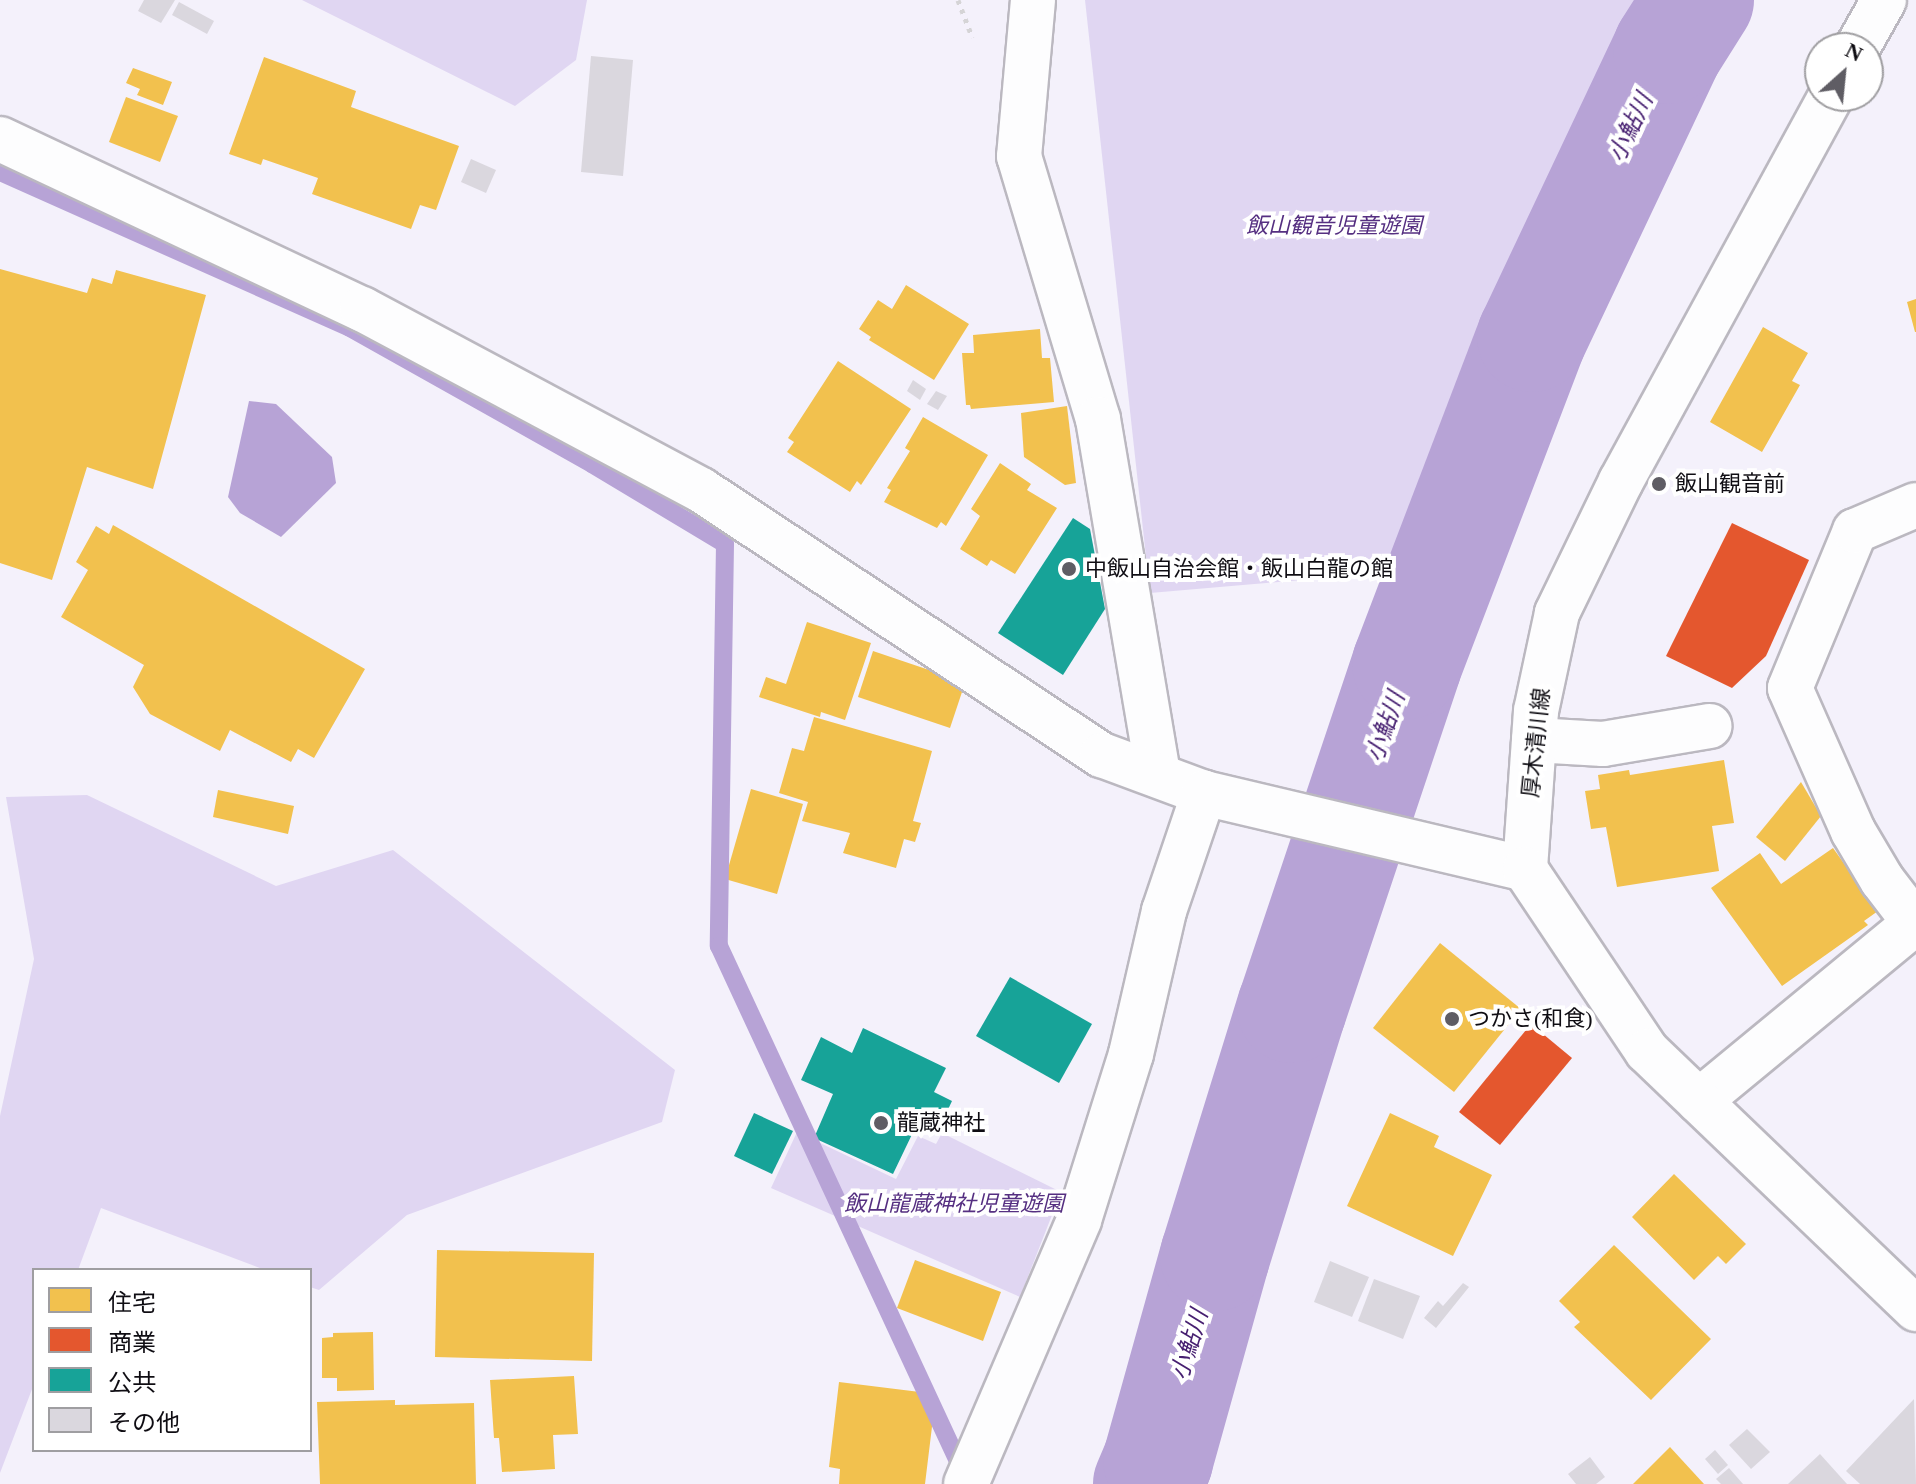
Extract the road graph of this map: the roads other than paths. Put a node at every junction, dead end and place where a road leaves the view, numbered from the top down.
1 (1033, 0) edge
2 (1884, 0) edge
3 (1866, 32) edge
4 (1822, 112) edge
5 (0, 139) edge
6 (1916, 505) edge
7 (1709, 726) dead end
8 (1534, 740) junction
9 (1158, 775) junction
10 (1224, 798) junction
11 (1525, 869) junction
12 (1916, 923) edge
13 (1699, 1101) junction
14 (1916, 1309) edge
15 (966, 1484) edge

1 - 9 street
2 - 3 street
4 - 8 street, 厚木清川線
5 - 9 street
6 - 12 street
7 - 8 street
8 - 11 street, 厚木清川線
9 - 10 street
10 - 11 street
10 - 15 street
11 - 13 street
12 - 13 street
13 - 14 street

